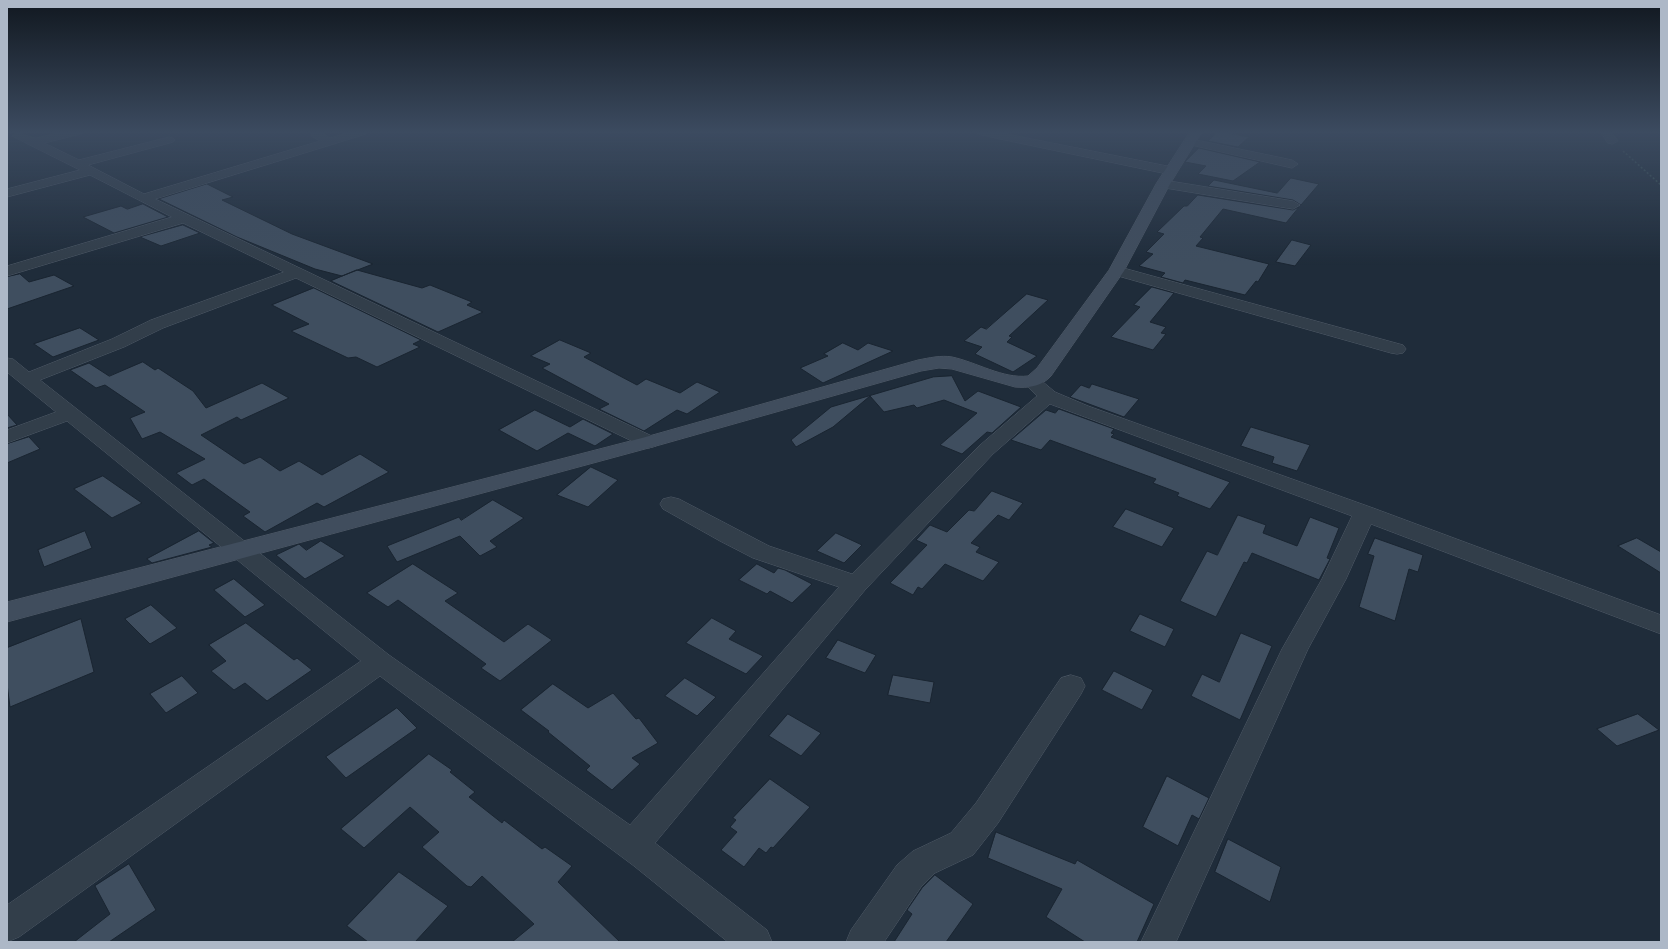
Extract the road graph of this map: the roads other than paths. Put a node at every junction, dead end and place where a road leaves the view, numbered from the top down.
1 (72, 176) edge
2 (102, 176) edge
3 (215, 176) edge
4 (1161, 176) edge
5 (1168, 178) junction
6 (7, 194) edge
7 (143, 198) junction
8 (1293, 205) dead end
9 (184, 218) junction
10 (7, 271) edge
11 (1116, 271) junction
12 (297, 272) junction
13 (1397, 349) dead end
14 (7, 363) edge
15 (27, 379) junction
16 (1039, 389) junction
17 (70, 413) junction
18 (7, 437) edge
19 (648, 442) junction
20 (671, 504) dead end
21 (1365, 513) junction
22 (242, 551) junction
23 (856, 584) junction
24 (7, 612) edge
25 (1661, 625) edge
26 (380, 662) junction
27 (1071, 686) dead end
28 (632, 846) junction
29 (7, 925) edge
30 (755, 942) edge
31 (863, 942) edge
32 (1158, 942) edge

1 - 6 street
2 - 7 street
3 - 7 street
4 - 5 street
5 - 8 street
5 - 11 street
7 - 9 street
9 - 10 street
9 - 12 street
11 - 13 street
11 - 16 street
12 - 15 street
12 - 19 street
14 - 15 street
15 - 17 street
16 - 19 street
16 - 21 street
16 - 23 street
17 - 18 street
17 - 22 street
19 - 22 street
20 - 23 street
21 - 25 street
21 - 32 street
22 - 24 street
22 - 26 street
23 - 28 street
26 - 28 street
26 - 29 street
27 - 31 street
28 - 30 street

